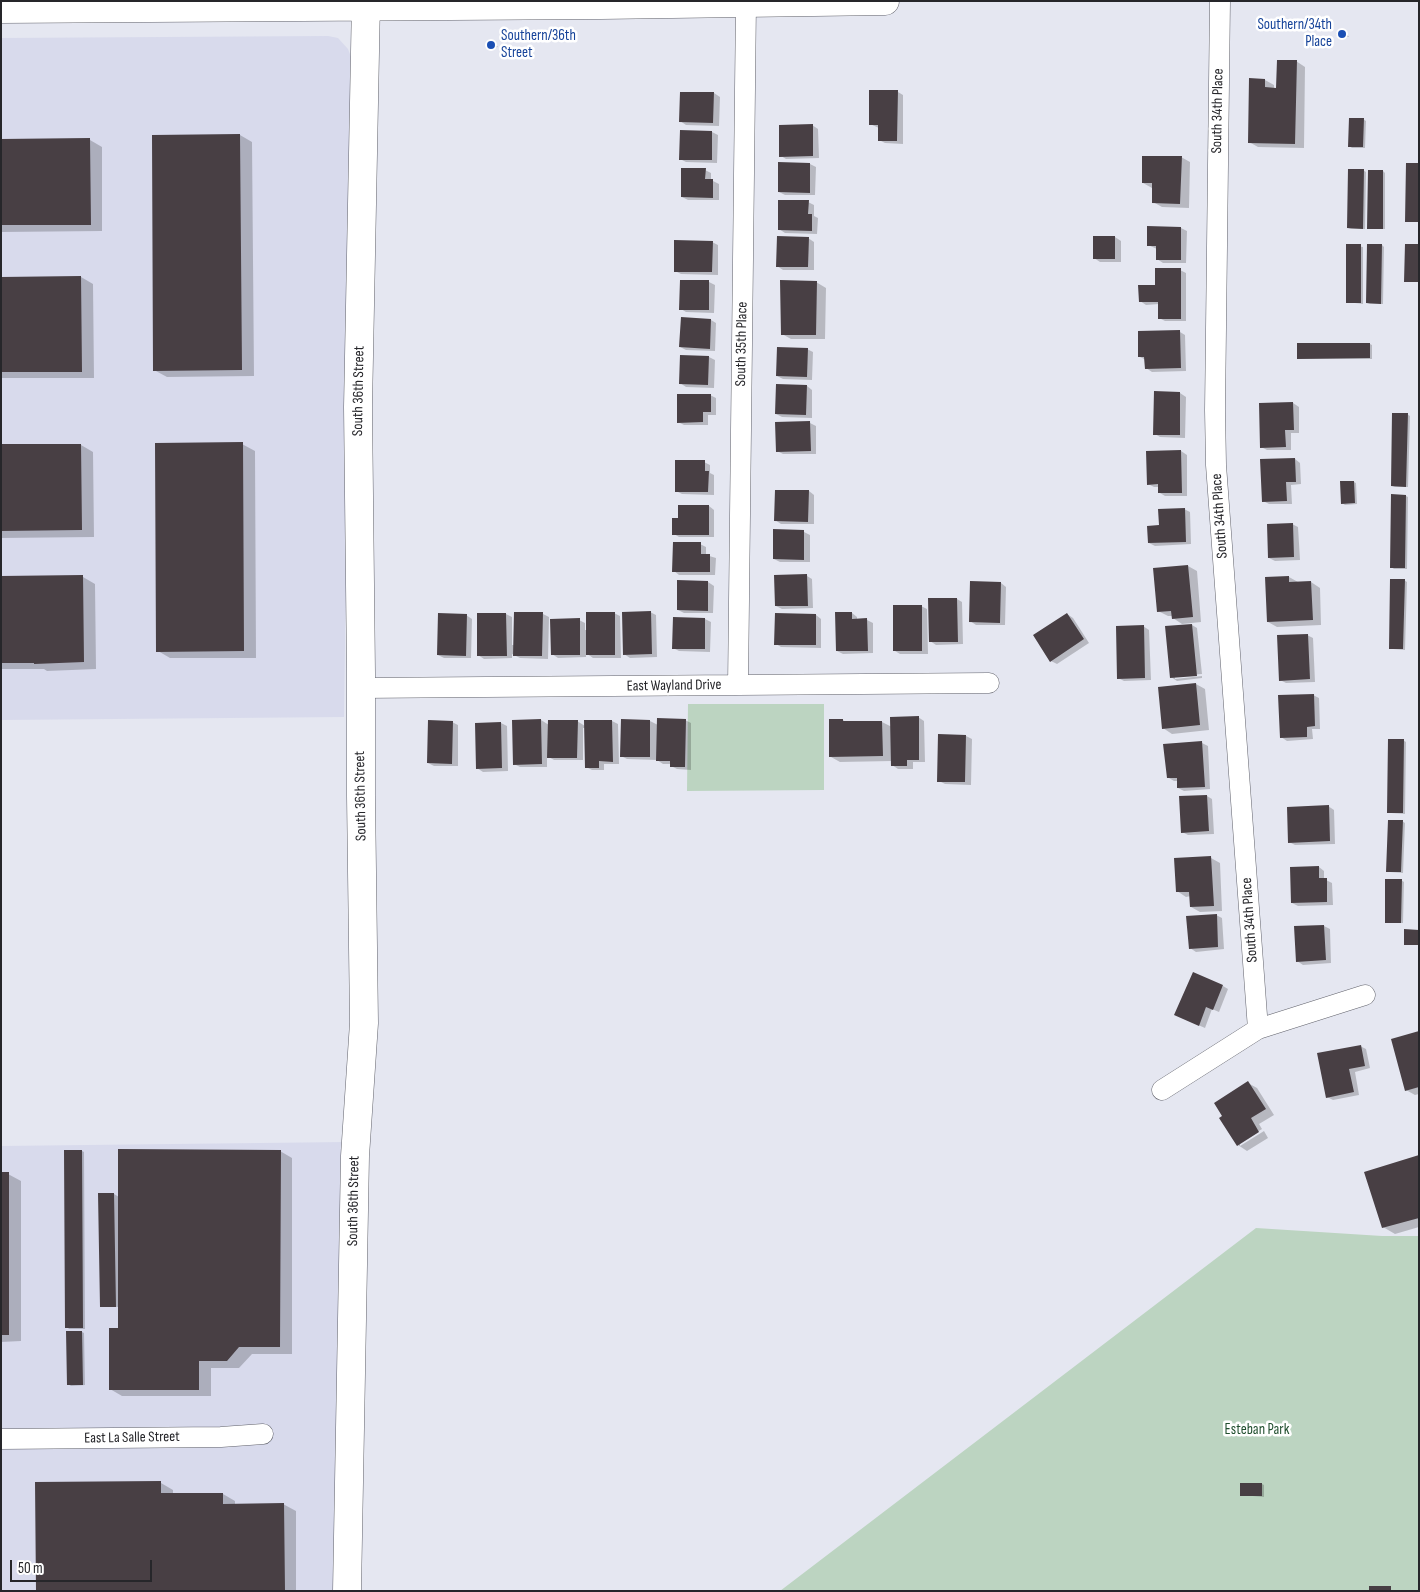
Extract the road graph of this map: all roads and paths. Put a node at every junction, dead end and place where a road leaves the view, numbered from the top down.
1 (885, 1) edge
2 (1220, 1) edge
3 (746, 3) junction
4 (366, 4) edge
5 (1, 9) edge
6 (988, 683) dead end
7 (738, 685) junction
8 (360, 688) junction
9 (1365, 994) dead end
10 (1258, 1029) junction
11 (1162, 1090) dead end
12 (263, 1434) dead end
13 (1, 1439) edge
14 (347, 1591) edge

1 - 3 street
2 - 10 street, South 34th Place
3 - 4 street
3 - 7 street, South 35th Place
4 - 5 street
4 - 8 street, South 36th Street
6 - 7 street, East Wayland Drive
7 - 8 street, East Wayland Drive
8 - 14 street, South 36th Street
9 - 10 street
10 - 11 street
12 - 13 street, East La Salle Street

